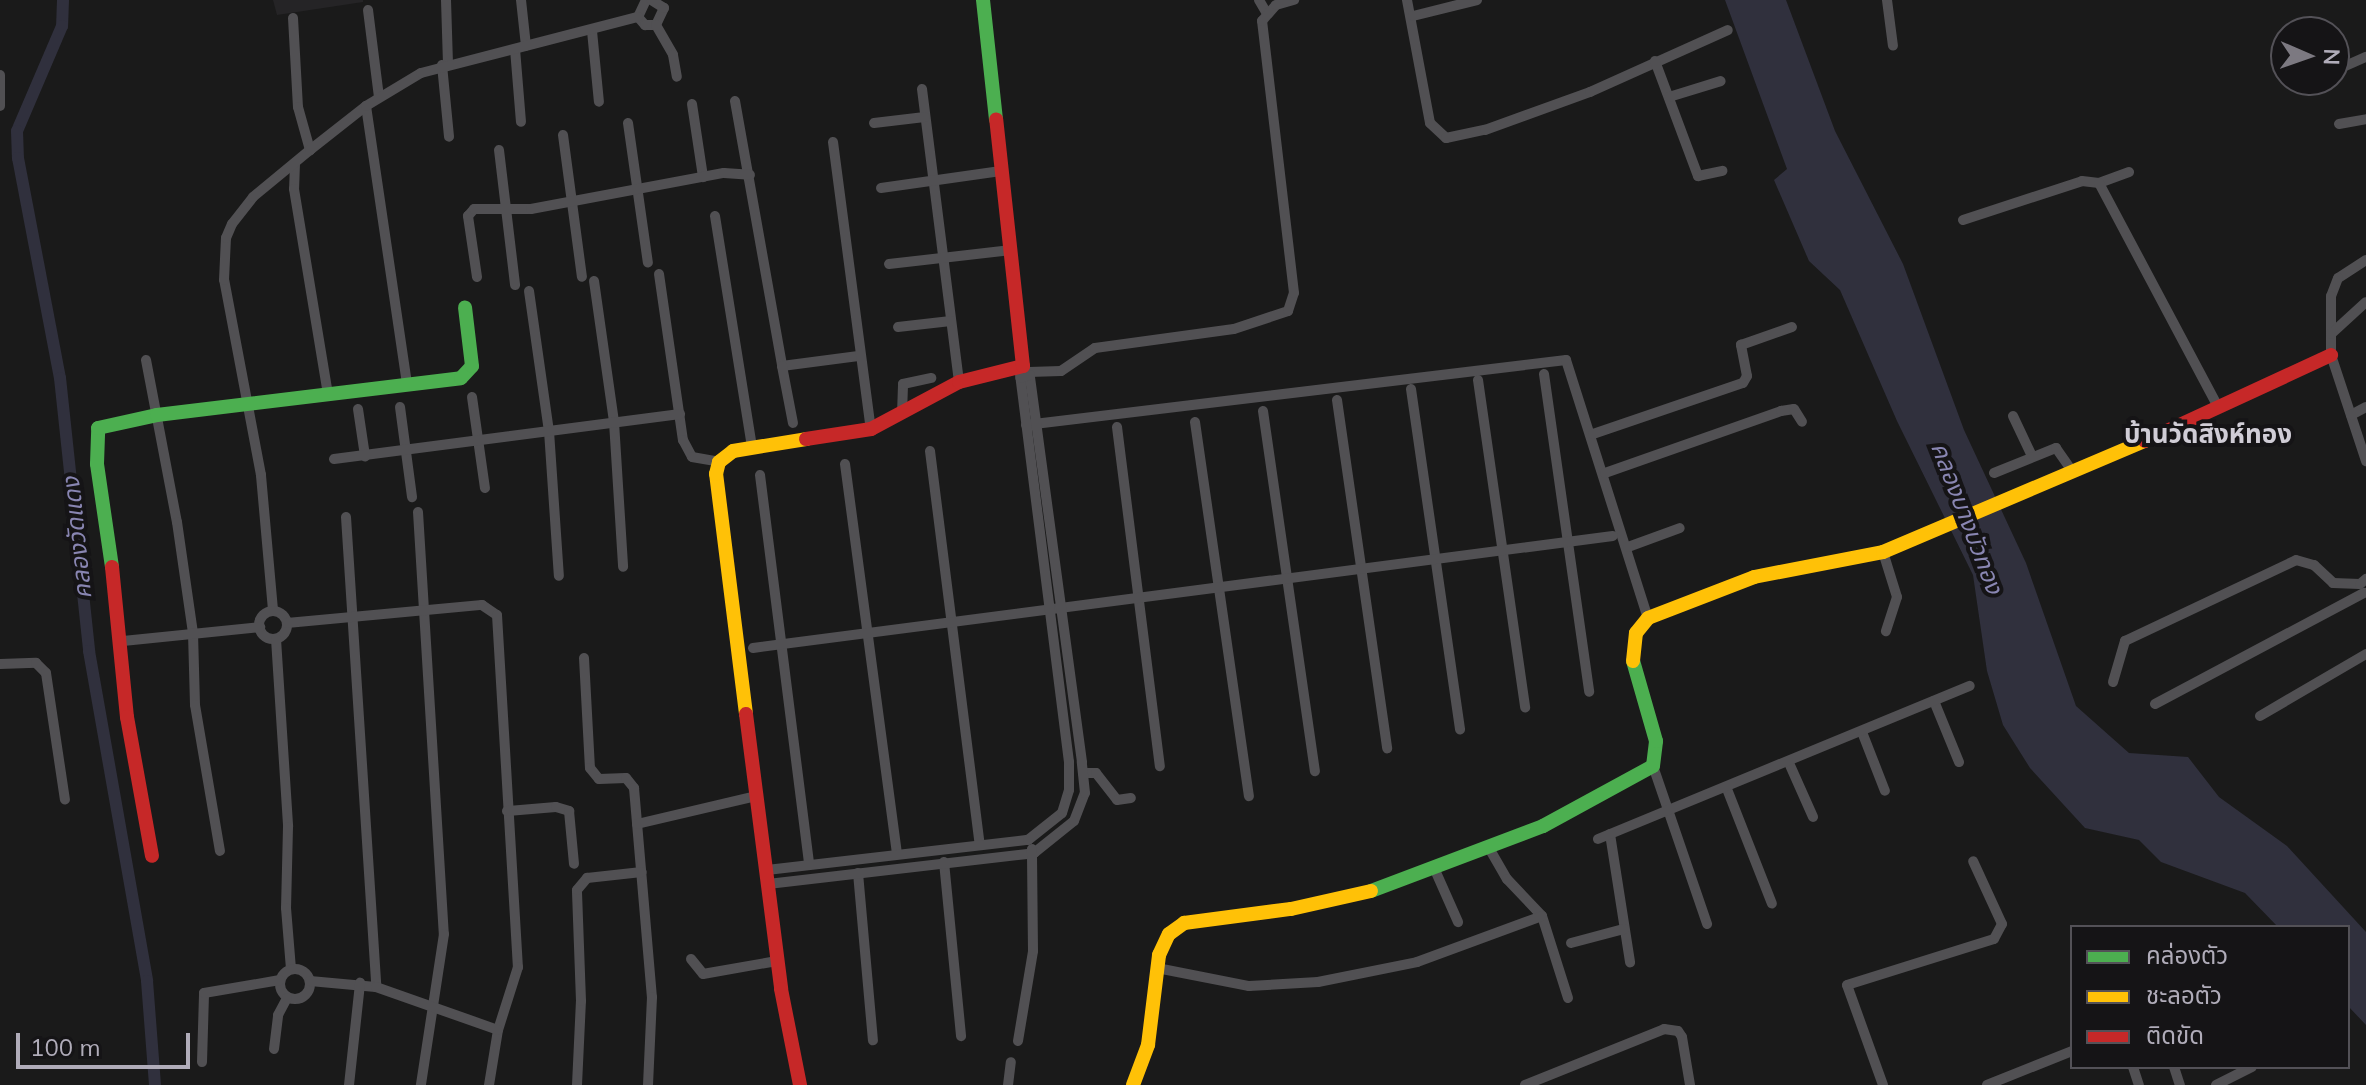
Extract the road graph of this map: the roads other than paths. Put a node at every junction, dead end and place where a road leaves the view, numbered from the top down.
1 (446, 0) edge
2 (521, 0) edge
3 (649, 0) edge
4 (983, 0) edge
5 (1259, 0) edge
6 (1294, 0) edge
7 (1407, 0) edge
8 (1477, 0) edge
9 (1887, 0) edge
10 (368, 10) dead end
11 (1266, 12) junction
12 (1413, 16) junction
13 (638, 17) junction
14 (293, 18) dead end
15 (656, 25) junction
16 (1728, 30) dead end
17 (592, 31) junction
18 (1893, 46) dead end
19 (520, 48) junction
20 (1655, 61) junction
21 (445, 64) junction
22 (0, 75) edge
23 (677, 77) dead end
24 (1721, 81) dead end
25 (922, 89) dead end
26 (379, 97) junction
27 (1669, 97) junction
28 (735, 101) dead end
29 (599, 102) dead end
30 (692, 104) dead end
31 (0, 106) edge
32 (366, 106) junction
33 (925, 117) junction
34 (2366, 119) edge
35 (521, 122) dead end
36 (628, 123) dead end
37 (874, 123) dead end
38 (2339, 124) dead end
39 (563, 135) dead end
40 (449, 137) dead end
41 (833, 142) dead end
42 (310, 150) junction
43 (499, 150) dead end
44 (295, 163) junction
45 (1001, 171) junction
46 (1722, 171) dead end
47 (2129, 172) dead end
48 (750, 175) junction
49 (703, 177) junction
50 (932, 180) junction
51 (2099, 183) junction
52 (881, 188) dead end
53 (638, 189) junction
54 (572, 201) junction
55 (506, 211) junction
56 (715, 216) dead end
57 (1963, 220) dead end
58 (1011, 250) junction
59 (943, 258) junction
60 (2366, 260) edge
61 (648, 263) dead end
62 (889, 264) dead end
63 (659, 274) dead end
64 (477, 277) dead end
65 (515, 285) dead end
66 (529, 291) dead end
67 (2366, 302) edge
68 (465, 307) dead end
69 (951, 321) junction
70 (898, 327) dead end
71 (1792, 327) dead end
72 (2331, 334) junction
73 (2331, 355) junction
74 (858, 356) junction
75 (146, 360) dead end
76 (782, 366) junction
77 (1024, 371) junction
78 (1544, 374) dead end
79 (931, 378) dead end
80 (1478, 380) dead end
81 (959, 382) junction
82 (407, 385) junction
83 (1411, 389) dead end
84 (328, 394) junction
85 (472, 397) dead end
86 (1337, 400) dead end
87 (245, 404) junction
88 (2217, 405) junction
89 (400, 407) dead end
90 (2366, 407) edge
91 (358, 409) dead end
92 (1263, 411) dead end
93 (680, 414) junction
94 (902, 414) junction
95 (157, 415) junction
96 (2351, 415) junction
97 (2013, 416) dead end
98 (614, 422) junction
99 (1195, 422) dead end
100 (1802, 422) dead end
101 (793, 423) dead end
102 (1032, 425) junction
103 (1117, 427) dead end
104 (871, 429) junction
105 (549, 431) junction
106 (1593, 434) junction
107 (478, 441) junction
108 (752, 446) junction
109 (407, 450) junction
110 (930, 451) dead end
111 (2031, 454) junction
112 (365, 456) junction
113 (334, 459) dead end
114 (2366, 461) edge
115 (719, 462) junction
116 (845, 464) dead end
117 (2073, 472) junction
118 (1605, 473) junction
119 (1994, 473) dead end
120 (760, 475) dead end
121 (485, 488) dead end
122 (412, 497) dead end
123 (418, 512) dead end
124 (346, 517) dead end
125 (1680, 528) dead end
126 (1613, 536) dead end
127 (1568, 543) junction
128 (1628, 547) junction
129 (1502, 551) junction
130 (1883, 552) junction
131 (1436, 560) junction
132 (623, 567) dead end
133 (1362, 571) junction
134 (559, 576) dead end
135 (1288, 580) junction
136 (1220, 588) junction
137 (2364, 589) edge
138 (1139, 598) junction
139 (1062, 608) junction
140 (273, 610) junction
141 (426, 610) junction
142 (1049, 611) junction
143 (355, 616) junction
144 (1648, 618) junction
145 (952, 621) junction
146 (287, 623) junction
147 (260, 627) junction
148 (867, 631) junction
149 (1886, 631) dead end
150 (193, 633) junction
151 (276, 639) junction
152 (123, 641) junction
153 (780, 643) junction
154 (753, 648) dead end
155 (2366, 654) edge
156 (584, 658) dead end
157 (0, 664) edge
158 (2113, 682) dead end
159 (1970, 686) dead end
160 (1589, 692) dead end
161 (1934, 701) junction
162 (2155, 704) dead end
163 (1525, 708) dead end
164 (2260, 716) dead end
165 (1460, 729) dead end
166 (1862, 732) junction
167 (1387, 748) dead end
168 (1959, 762) dead end
169 (1789, 763) junction
170 (1160, 766) dead end
171 (1653, 766) junction
172 (1315, 771) dead end
173 (1083, 773) junction
174 (1727, 789) junction
175 (1885, 791) dead end
176 (756, 796) junction
177 (1249, 796) dead end
178 (1131, 798) dead end
179 (65, 800) dead end
180 (507, 811) junction
181 (1669, 813) junction
182 (1813, 817) dead end
183 (637, 824) junction
184 (1610, 834) junction
185 (1598, 839) dead end
186 (1028, 840) junction
187 (980, 845) junction
188 (1489, 848) junction
189 (220, 851) dead end
190 (1034, 853) junction
191 (897, 854) junction
192 (152, 856) dead end
193 (1973, 861) dead end
194 (944, 862) junction
195 (809, 863) junction
196 (574, 864) dead end
197 (1435, 870) junction
198 (642, 872) junction
199 (858, 873) junction
200 (767, 877) junction
201 (1772, 904) dead end
202 (1542, 916) junction
203 (1458, 922) dead end
204 (1707, 924) dead end
205 (1624, 929) junction
206 (1571, 943) dead end
207 (691, 959) dead end
208 (777, 961) junction
209 (1630, 962) dead end
210 (1157, 968) junction
211 (291, 969) junction
212 (280, 980) junction
213 (310, 981) junction
214 (360, 983) junction
215 (376, 987) junction
216 (287, 998) junction
217 (1568, 998) dead end
218 (435, 1005) junction
219 (498, 1030) junction
220 (961, 1036) dead end
221 (873, 1040) dead end
222 (1018, 1041) dead end
223 (274, 1049) dead end
224 (2070, 1052) edge
225 (202, 1062) dead end
226 (1011, 1062) dead end
227 (2248, 1069) edge
228 (349, 1085) edge
229 (421, 1085) edge
230 (489, 1085) edge
231 (577, 1085) edge
232 (648, 1085) edge
233 (800, 1085) edge
234 (1008, 1085) edge
235 (1133, 1085) edge
236 (1525, 1085) edge
237 (1690, 1085) edge
238 (1883, 1085) edge
239 (1987, 1085) edge
240 (2216, 1085) edge

1 - 21 street
2 - 19 street
3 - 13 street
3 - 15 street
4 - 45 street
5 - 11 street
6 - 11 street
7 - 12 street
8 - 12 street
9 - 18 street
10 - 26 street
11 - 77 street
12 - 20 street
13 - 15 street
13 - 17 street
14 - 42 street
15 - 23 street
16 - 20 street
17 - 19 street
17 - 29 street
19 - 21 street
19 - 35 street
20 - 27 street
21 - 26 street
21 - 40 street
22 - 31 street
24 - 27 street
25 - 33 street
26 - 32 street
27 - 46 street
28 - 48 street
30 - 49 street
32 - 42 street
32 - 82 street
33 - 37 street
33 - 50 street
34 - 38 street
36 - 53 street
39 - 54 street
41 - 74 street
42 - 44 street
43 - 55 street
44 - 84 street
44 - 87 street
45 - 50 street
45 - 58 street
47 - 51 street
48 - 49 street
48 - 76 street
49 - 53 street
50 - 52 street
50 - 59 street
51 - 57 street
51 - 88 street
53 - 54 street
53 - 61 street
54 - 55 street
54 - 98 street
55 - 64 street
55 - 65 street
56 - 108 street
58 - 59 street
58 - 77 street
59 - 62 street
59 - 69 street
60 - 72 street
63 - 93 street
66 - 105 street
67 - 72 street
68 - 82 street
69 - 70 street
69 - 81 street
71 - 106 street
72 - 73 street
73 - 88 street
73 - 96 street
74 - 76 street
74 - 104 street
75 - 95 street
76 - 101 street
77 - 81 street
77 - 102 street
78 - 127 street
79 - 94 street
80 - 129 street
81 - 94 street
82 - 84 street
83 - 131 street
84 - 87 street
85 - 107 street
86 - 133 street
87 - 95 street
87 - 140 street
88 - 117 street
89 - 109 street
90 - 96 street
91 - 112 street
92 - 135 street
93 - 98 street
93 - 115 street
94 - 104 street
95 - 150 street
95 - 152 street
96 - 114 street
97 - 111 street
98 - 105 street
98 - 132 street
99 - 136 street
100 - 118 street
102 - 106 street
102 - 139 street
102 - 142 street
103 - 138 street
104 - 108 street
105 - 107 street
105 - 134 street
106 - 118 street
107 - 109 street
107 - 121 street
108 - 115 street
109 - 112 street
109 - 122 street
110 - 145 street
111 - 117 street
111 - 119 street
112 - 113 street
115 - 176 street
116 - 148 street
117 - 130 street
118 - 128 street
120 - 153 street
123 - 141 street
124 - 143 street
125 - 128 street
126 - 127 street
127 - 129 street
127 - 160 street
128 - 144 street
129 - 131 street
129 - 163 street
130 - 144 street
130 - 149 street
131 - 133 street
131 - 165 street
133 - 135 street
133 - 167 street
135 - 136 street
135 - 172 street
136 - 138 street
136 - 177 street
137 - 158 street
137 - 162 street
138 - 139 street
138 - 170 street
139 - 142 street
139 - 173 street
140 - 146 street
140 - 147 street
141 - 143 street
141 - 180 street
141 - 218 street
142 - 145 street
142 - 186 street
143 - 146 street
143 - 215 street
144 - 171 street
145 - 148 street
145 - 187 street
146 - 151 street
147 - 150 street
147 - 151 street
148 - 153 street
148 - 191 street
150 - 152 street
150 - 189 street
151 - 211 street
152 - 192 street
153 - 154 street
153 - 195 street
155 - 164 street
156 - 183 street
157 - 179 street
159 - 161 street
161 - 166 street
161 - 168 street
166 - 169 street
166 - 175 street
169 - 174 street
169 - 182 street
171 - 181 street
171 - 188 street
173 - 178 street
173 - 190 street
174 - 181 street
174 - 201 street
176 - 183 street
176 - 200 street
180 - 196 street
180 - 219 street
181 - 184 street
181 - 204 street
183 - 198 street
184 - 185 street
184 - 205 street
186 - 187 street
186 - 190 street
187 - 191 street
188 - 197 street
188 - 202 street
190 - 194 street
190 - 222 street
191 - 195 street
193 - 238 street
194 - 199 street
194 - 220 street
195 - 200 street
197 - 203 street
197 - 210 street
198 - 231 street
198 - 232 street
199 - 200 street
199 - 221 street
200 - 208 street
202 - 210 street
202 - 217 street
205 - 206 street
205 - 209 street
207 - 208 street
208 - 233 street
210 - 235 street
211 - 212 street
211 - 213 street
212 - 216 street
212 - 225 street
213 - 214 street
213 - 216 street
214 - 215 street
214 - 228 street
215 - 218 street
216 - 223 street
218 - 219 street
218 - 229 street
219 - 230 street
224 - 239 street
226 - 234 street
227 - 240 street
236 - 237 street

